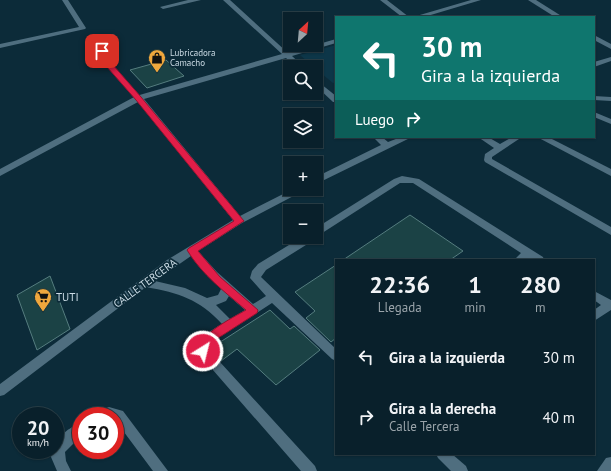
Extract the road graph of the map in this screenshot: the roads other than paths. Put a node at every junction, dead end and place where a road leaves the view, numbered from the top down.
1 (65, 0) edge
2 (198, 0) edge
3 (226, 0) edge
4 (383, 0) edge
5 (478, 0) edge
6 (531, 0) edge
7 (163, 7) dead end
8 (405, 16) edge
9 (420, 16) edge
10 (558, 16) edge
11 (113, 35) dead end
12 (595, 38) edge
13 (335, 41) edge
14 (0, 46) edge
15 (611, 47) edge
16 (287, 56) junction
17 (611, 59) edge
18 (292, 60) edge
19 (595, 65) edge
20 (323, 88) edge
21 (139, 98) junction
22 (595, 98) edge
23 (335, 99) edge
24 (611, 99) edge
25 (595, 114) edge
26 (611, 122) edge
27 (378, 138) edge
28 (406, 138) edge
29 (484, 138) edge
30 (514, 138) edge
31 (544, 138) edge
32 (387, 146) junction
33 (500, 148) junction
34 (0, 173) edge
35 (611, 173) edge
36 (323, 177) edge
37 (287, 196) edge
38 (240, 221) junction
39 (323, 229) edge
40 (611, 232) edge
41 (299, 244) edge
42 (192, 250) junction
43 (528, 253) junction
44 (520, 259) edge
45 (538, 259) edge
46 (145, 282) junction
47 (227, 288) junction
48 (595, 296) edge
49 (273, 297) junction
50 (205, 303) junction
51 (610, 305) edge
52 (253, 310) junction
53 (595, 316) edge
54 (229, 325) junction
55 (335, 355) edge
56 (0, 391) edge
57 (124, 422) edge
58 (72, 436) edge
59 (444, 455) edge
60 (611, 463) edge
61 (64, 471) edge
62 (161, 471) edge
63 (310, 471) edge
64 (461, 471) edge
65 (604, 471) edge

1 - 14 street
2 - 7 street
3 - 16 street
4 - 8 street
5 - 9 street
6 - 10 street
11 - 21 lane
12 - 15 street
13 - 16 street
16 - 18 street
16 - 21 street
17 - 19 street
20 - 23 street
21 - 34 street
21 - 38 street
22 - 24 street
25 - 26 street
27 - 32 street
28 - 32 street
29 - 33 street
30 - 33 street
31 - 35 street
32 - 36 street
33 - 40 street
37 - 38 street, CALLE TERCERA
38 - 42 street, CALLE TERCERA
39 - 43 street
41 - 49 street
42 - 46 street, CALLE TERCERA
42 - 47 street
43 - 44 street
43 - 45 street
46 - 50 street
46 - 56 street, CALLE TERCERA
47 - 50 street
47 - 52 street
48 - 51 street
49 - 52 street
49 - 55 street
50 - 54 street
51 - 53 street
52 - 54 street
54 - 63 street
57 - 62 street
58 - 61 street
59 - 64 street
60 - 65 street

